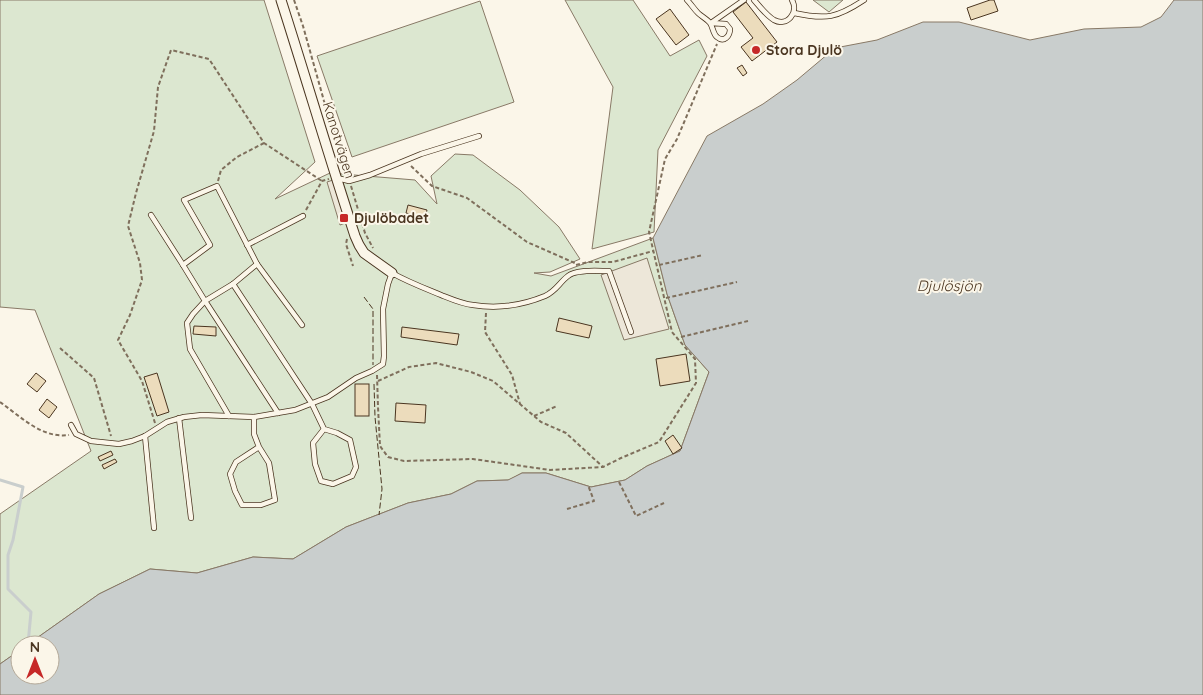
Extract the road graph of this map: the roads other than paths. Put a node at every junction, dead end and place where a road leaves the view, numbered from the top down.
1 (281, 0) edge
2 (687, 0) edge
3 (744, 0) edge
4 (754, 0) edge
5 (792, 0) edge
6 (864, 0) edge
7 (794, 13) junction
8 (711, 23) junction
9 (479, 136) dead end
10 (336, 178) junction
11 (152, 215) dead end
12 (303, 216) road end
13 (247, 244) junction
14 (256, 264) junction
15 (183, 265) junction
16 (392, 273) junction
17 (234, 284) junction
18 (206, 301) junction
19 (302, 325) dead end
20 (631, 332) dead end
21 (312, 404) junction
22 (278, 413) junction
23 (229, 416) junction
24 (254, 417) junction
25 (179, 418) junction
26 (71, 425) dead end
27 (324, 428) junction
28 (144, 436) junction
29 (259, 447) junction
30 (191, 518) dead end
31 (154, 528) dead end

1 - 10 street, Kanotvägen
2 - 8 lane
3 - 8 lane
4 - 7 lane
5 - 7 lane
6 - 7 lane
8 - 8 lane
9 - 10 lane
10 - 16 street, Kanotvägen
11 - 15 lane
12 - 13 lane
13 - 14 lane
13 - 15 lane
14 - 17 lane
14 - 19 lane
15 - 18 lane
16 - 20 lane
16 - 21 lane
17 - 18 lane
17 - 21 lane
18 - 22 lane
18 - 23 lane
21 - 22 lane
21 - 27 lane
22 - 24 lane
23 - 24 lane
23 - 25 lane
24 - 29 lane
25 - 28 lane
25 - 30 lane
26 - 28 lane
27 - 27 lane
28 - 31 lane
29 - 29 lane

